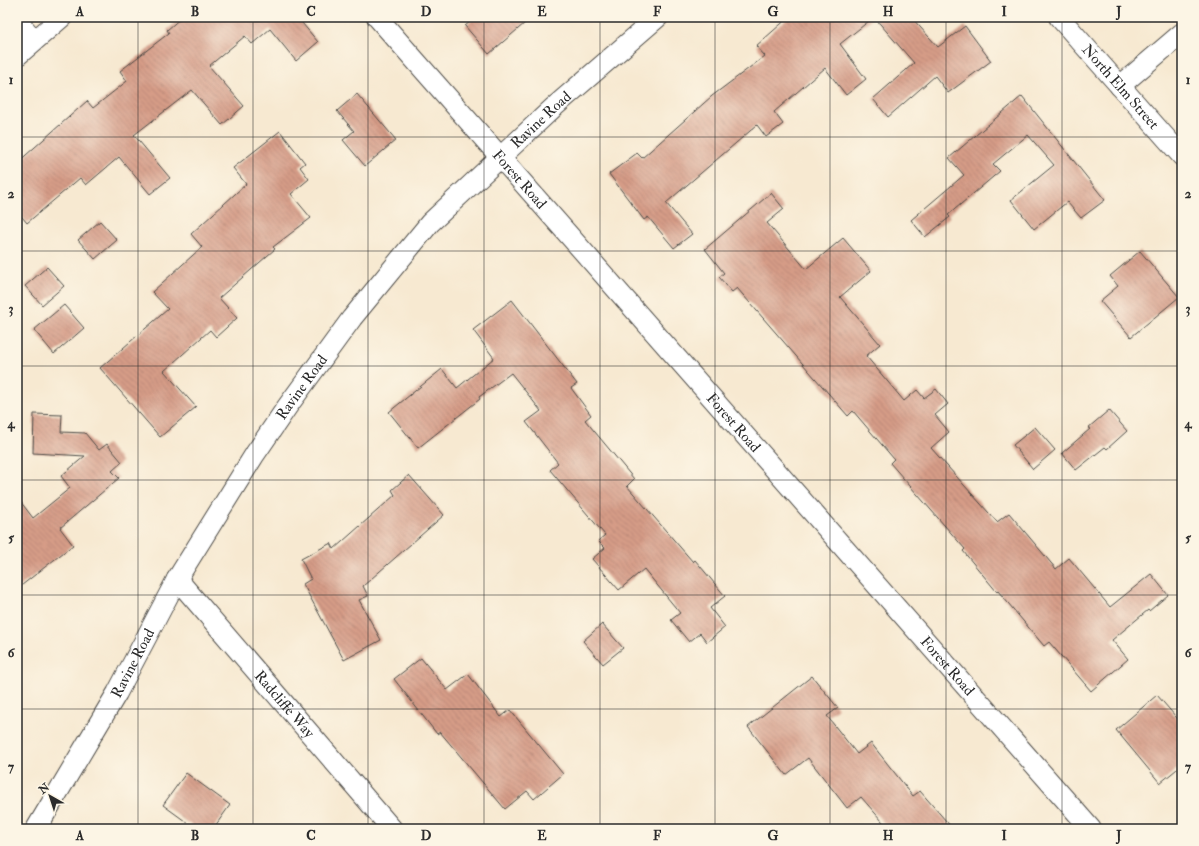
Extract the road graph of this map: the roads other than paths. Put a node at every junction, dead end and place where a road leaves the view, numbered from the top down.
1 (62, 17) edge
2 (377, 17) edge
3 (658, 17) edge
4 (1059, 17) edge
5 (17, 20) edge
6 (1182, 33) edge
7 (34, 40) junction
8 (17, 56) edge
9 (1120, 86) junction
10 (1182, 156) edge
11 (499, 158) junction
12 (177, 579) junction
13 (36, 829) edge
14 (392, 829) edge
15 (1091, 829) edge

1 - 7 street
2 - 11 street, Forest Road
3 - 11 street, Ravine Road
4 - 9 street, North Elm Street
5 - 7 street
6 - 9 street
7 - 8 street
9 - 10 street, North Elm Street
11 - 12 street, Ravine Road
11 - 15 street, Forest Road
12 - 13 street, Ravine Road
12 - 14 street, Radcliffe Way

